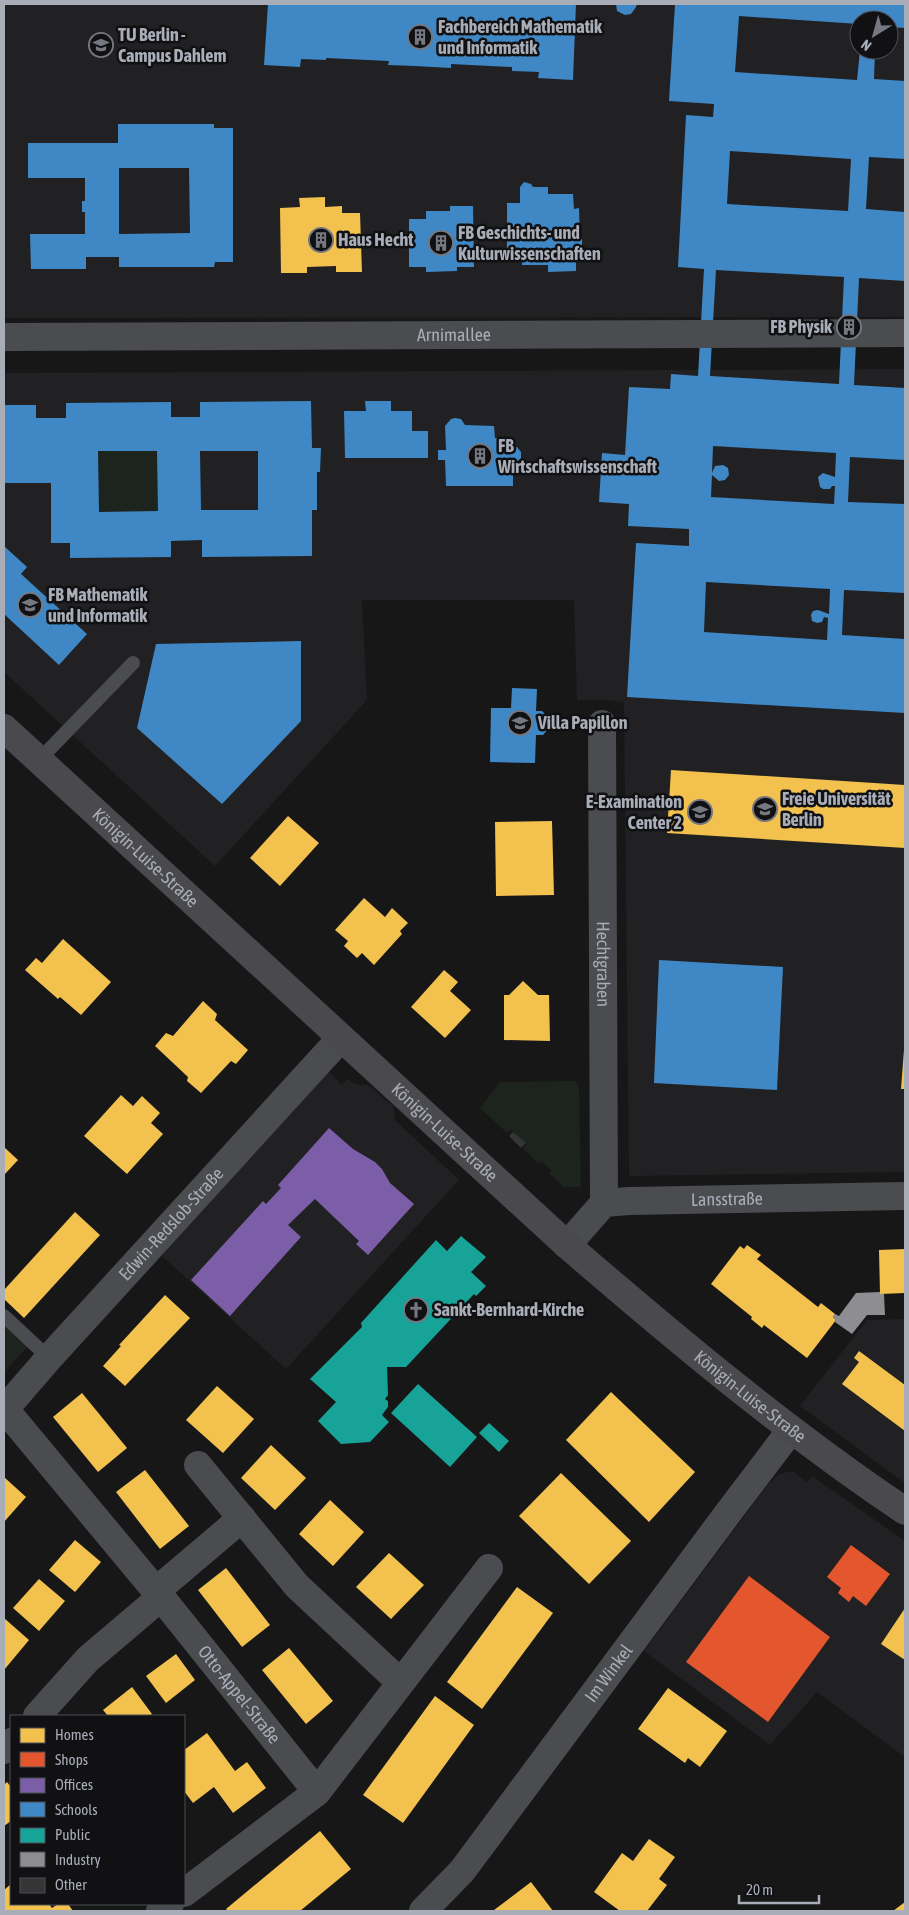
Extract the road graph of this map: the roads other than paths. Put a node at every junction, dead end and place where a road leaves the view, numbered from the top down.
1 (905, 333) edge
2 (4, 337) edge
3 (134, 663) dead end
4 (602, 724) dead end
5 (4, 728) edge
6 (39, 760) junction
7 (341, 1038) junction
8 (905, 1196) edge
9 (604, 1203) junction
10 (567, 1245) junction
11 (4, 1316) edge
12 (49, 1358) junction
13 (4, 1411) edge
14 (792, 1430) junction
15 (198, 1465) dead end
16 (905, 1512) edge
17 (242, 1518) junction
18 (488, 1568) dead end
19 (158, 1594) junction
20 (400, 1682) junction
21 (37, 1715) edge
22 (317, 1792) junction
23 (185, 1892) edge
24 (423, 1911) edge

1 - 2 street, Arnimallee
3 - 6 lane
4 - 9 street, Hechtgraben
5 - 6 main road, Königin-Luise-Straße
6 - 7 main road, Königin-Luise-Straße
7 - 10 main road, Königin-Luise-Straße
7 - 12 street, Edwin-Redslob-Straße
8 - 9 street, Lansstraße
9 - 10 street
10 - 14 main road, Königin-Luise-Straße
11 - 12 lane
12 - 13 street, Edwin-Redslob-Straße
13 - 19 street, Otto-Appel-Straße
14 - 16 main road, Königin-Luise-Straße
14 - 24 street, Im Winkel
15 - 17 street
17 - 19 street
17 - 20 street
18 - 20 street
19 - 21 street
19 - 22 street, Otto-Appel-Straße
20 - 22 street
22 - 23 street

